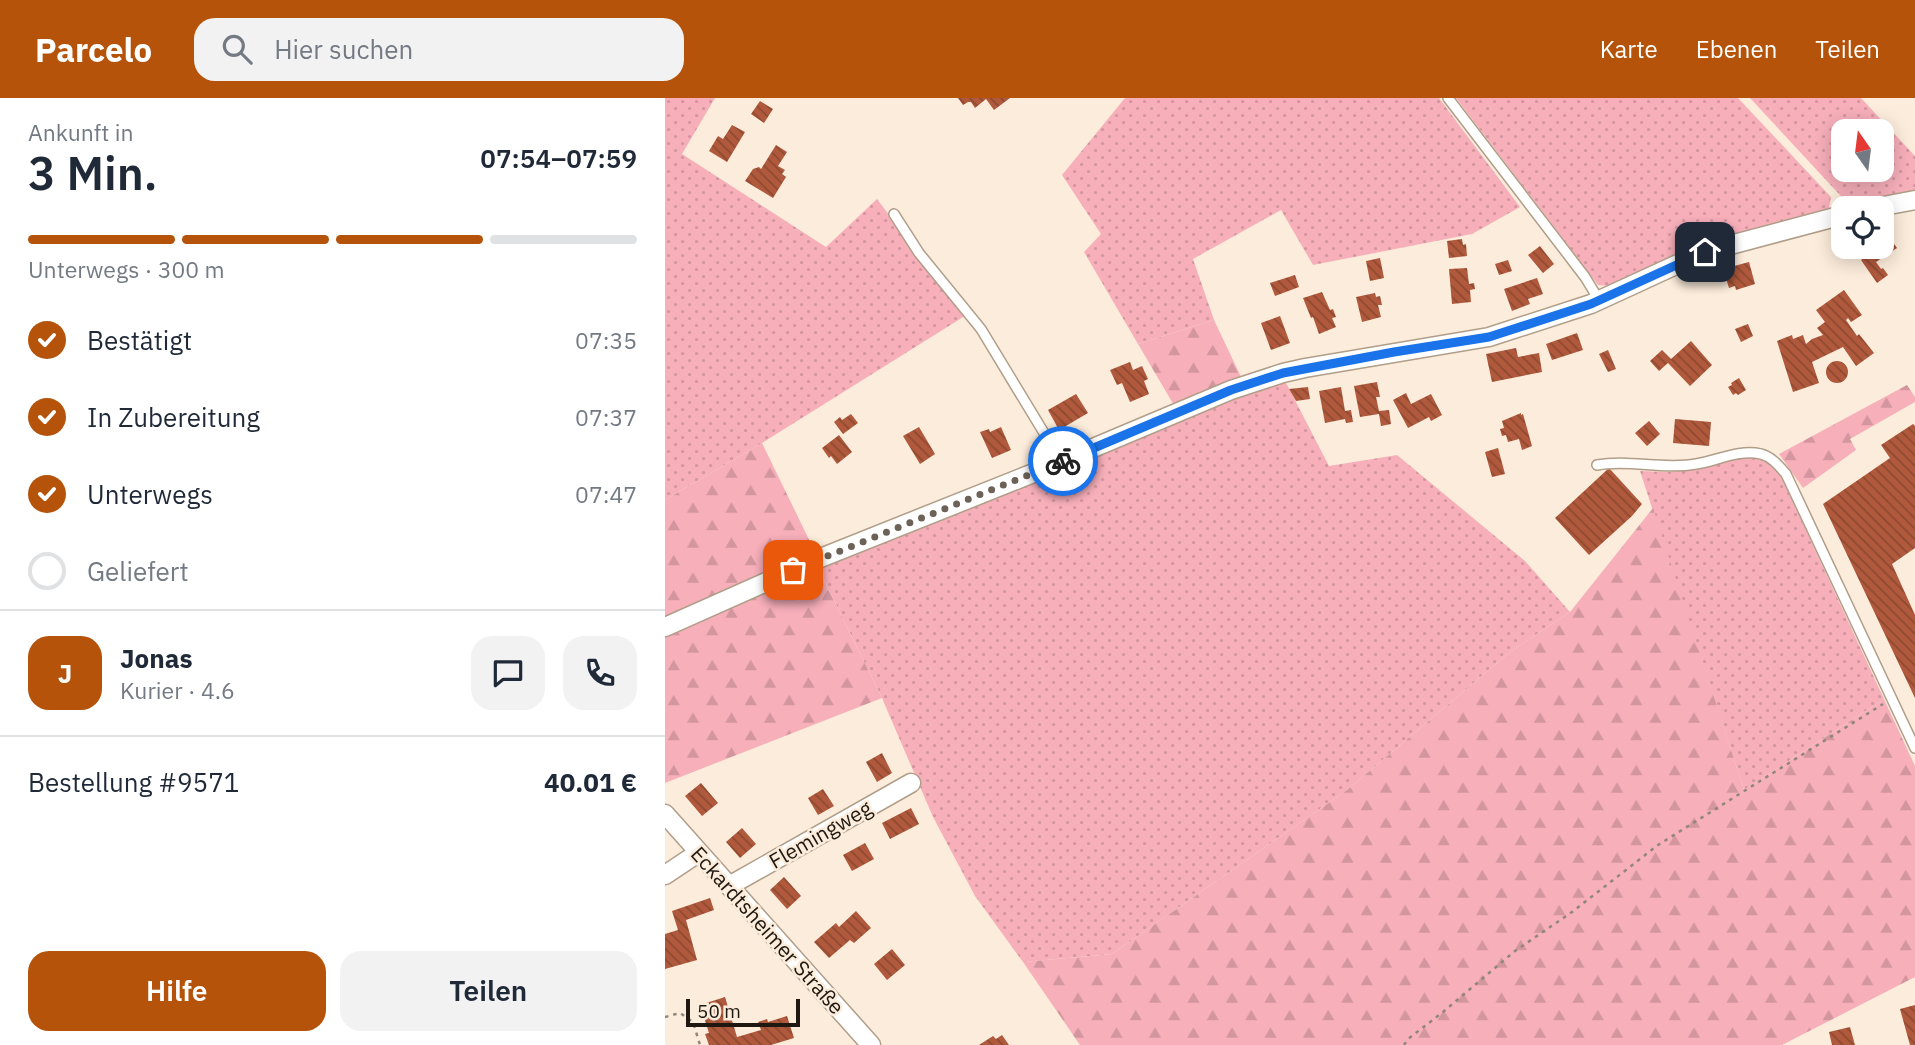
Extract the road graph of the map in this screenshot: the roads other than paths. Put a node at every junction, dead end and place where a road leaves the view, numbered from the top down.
1 (1448, 98) edge
2 (1915, 200) edge
3 (1894, 204) edge
4 (894, 214) dead end
5 (1831, 218) edge
6 (1599, 300) junction
7 (1062, 462) junction
8 (1597, 465) dead end
9 (665, 627) edge
10 (1915, 748) edge
11 (911, 783) dead end
12 (665, 814) edge
13 (698, 853) junction
14 (665, 875) edge
15 (729, 886) junction
16 (871, 1045) edge

1 - 6 lane
2 - 3 street
4 - 7 lane
5 - 6 street
6 - 7 street
7 - 9 street
8 - 10 lane
11 - 15 street, Flemingweg
12 - 13 street, Eckardtsheimer Straße
13 - 14 street
13 - 15 street, Eckardtsheimer Straße
15 - 16 street, Eckardtsheimer Straße

